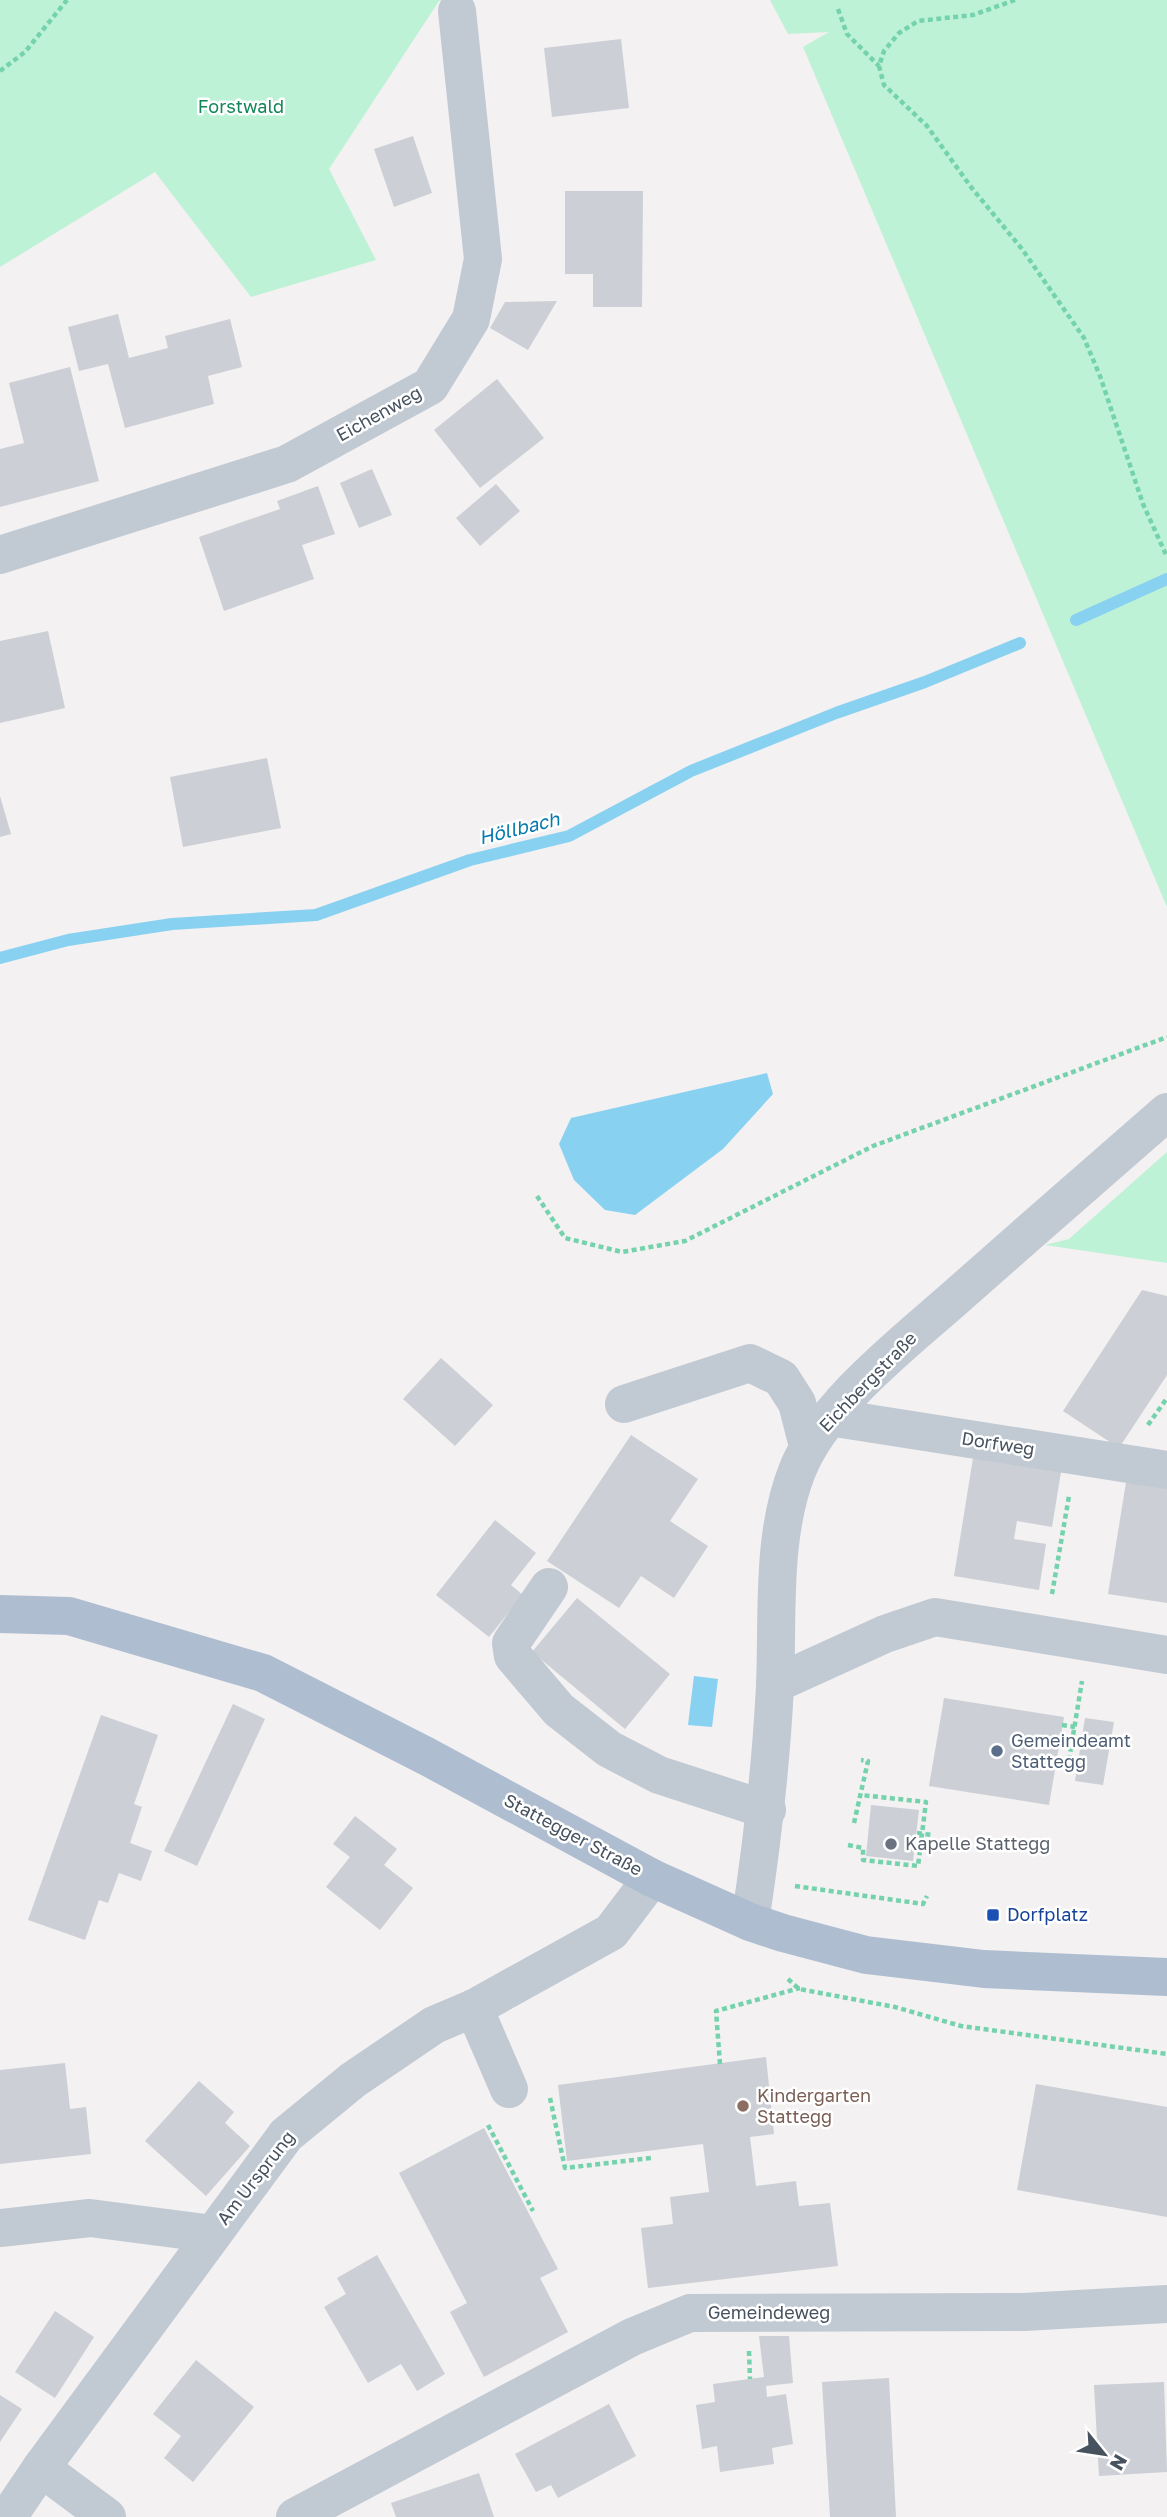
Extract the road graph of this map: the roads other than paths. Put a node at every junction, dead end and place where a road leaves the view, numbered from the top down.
1 (457, 11) dead end
2 (0, 555) edge
3 (1167, 1112) edge
4 (624, 1404) dead end
5 (818, 1431) junction
6 (1167, 1470) edge
7 (549, 1587) dead end
8 (0, 1614) edge
9 (1167, 1655) edge
10 (775, 1684) junction
11 (767, 1810) junction
12 (652, 1878) junction
13 (750, 1922) junction
14 (1167, 1977) edge
15 (474, 2008) junction
16 (509, 2089) road end
17 (0, 2228) edge
18 (212, 2234) junction
19 (1167, 2304) edge
20 (41, 2468) junction
21 (8, 2517) edge
22 (107, 2517) edge
23 (295, 2517) edge

1 - 2 street, Eichenweg
3 - 5 street, Eichbergstraße
4 - 5 street
5 - 6 street, Dorfweg
5 - 10 street, Eichbergstraße
7 - 11 street
8 - 12 main road, Stattegger Straße
9 - 10 street
10 - 11 street, Eichbergstraße
11 - 13 street, Eichbergstraße
12 - 13 main road, Stattegger Straße
12 - 15 street, Am Ursprung
13 - 14 main road, Stattegger Straße
15 - 16 street
15 - 18 street, Am Ursprung
17 - 18 street
18 - 20 street, Am Ursprung
19 - 23 street, Gemeindeweg
20 - 21 street, Am Ursprung
20 - 22 street

